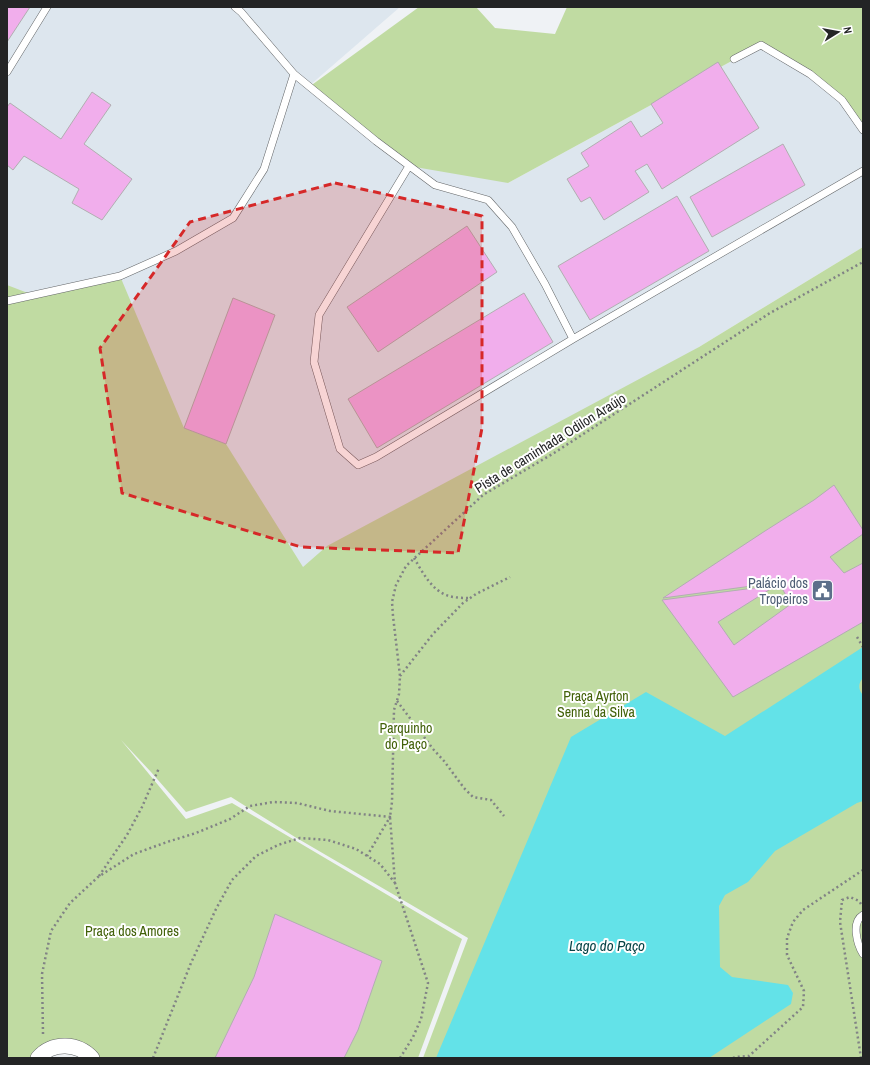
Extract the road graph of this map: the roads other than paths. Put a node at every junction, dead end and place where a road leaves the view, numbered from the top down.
1 (47, 7) edge
2 (234, 7) edge
3 (734, 59) dead end
4 (7, 72) edge
5 (294, 74) junction
6 (863, 130) edge
7 (409, 166) junction
8 (863, 171) edge
9 (7, 301) edge
10 (573, 339) junction
11 (863, 915) edge
12 (863, 954) edge
13 (41, 1055) edge
14 (92, 1058) edge

1 - 4 lane
2 - 5 lane
3 - 6 lane
5 - 7 lane
5 - 9 lane
7 - 10 lane
7 - 10 lane
8 - 10 lane
11 - 12 lane
13 - 14 street

